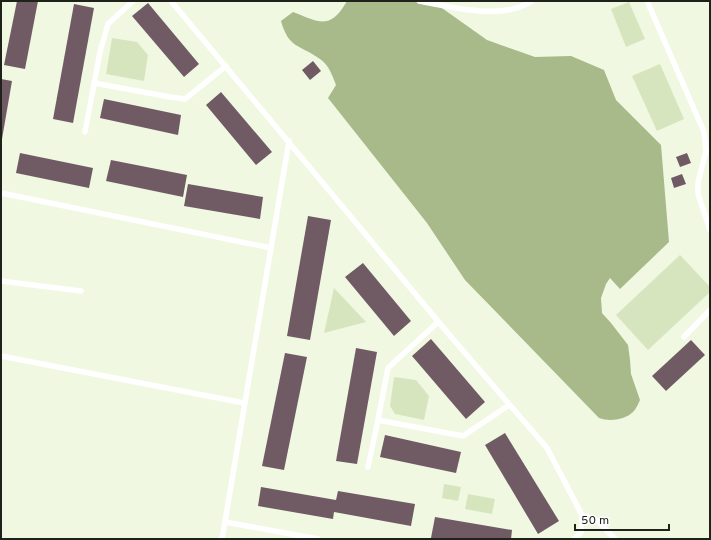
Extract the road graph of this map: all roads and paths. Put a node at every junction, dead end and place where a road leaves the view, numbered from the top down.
1 (134, 1) edge
2 (171, 1) edge
3 (419, 1) edge
4 (532, 1) edge
5 (647, 1) edge
6 (226, 66) junction
7 (94, 83) junction
8 (85, 132) dead end
9 (289, 141) junction
10 (1, 193) edge
11 (710, 230) edge
12 (271, 248) junction
13 (1, 281) edge
14 (81, 291) dead end
15 (710, 310) edge
16 (438, 322) junction
17 (684, 337) dead end
18 (1, 356) edge
19 (244, 402) junction
20 (510, 405) junction
21 (378, 420) junction
22 (368, 467) dead end
23 (582, 515) junction
24 (225, 522) junction
25 (222, 539) edge
26 (318, 539) edge
27 (574, 539) edge
28 (616, 539) edge

1 - 7 lane
2 - 6 lane
3 - 4 lane
5 - 11 lane
6 - 7 lane
6 - 9 lane
7 - 8 lane
9 - 12 lane
9 - 16 lane
10 - 12 lane
12 - 19 lane
13 - 14 lane
15 - 17 lane
16 - 20 lane
16 - 21 lane
18 - 19 lane
19 - 24 lane
20 - 21 lane
20 - 23 lane
21 - 22 lane
23 - 27 lane
23 - 28 lane
24 - 25 lane
24 - 26 lane

